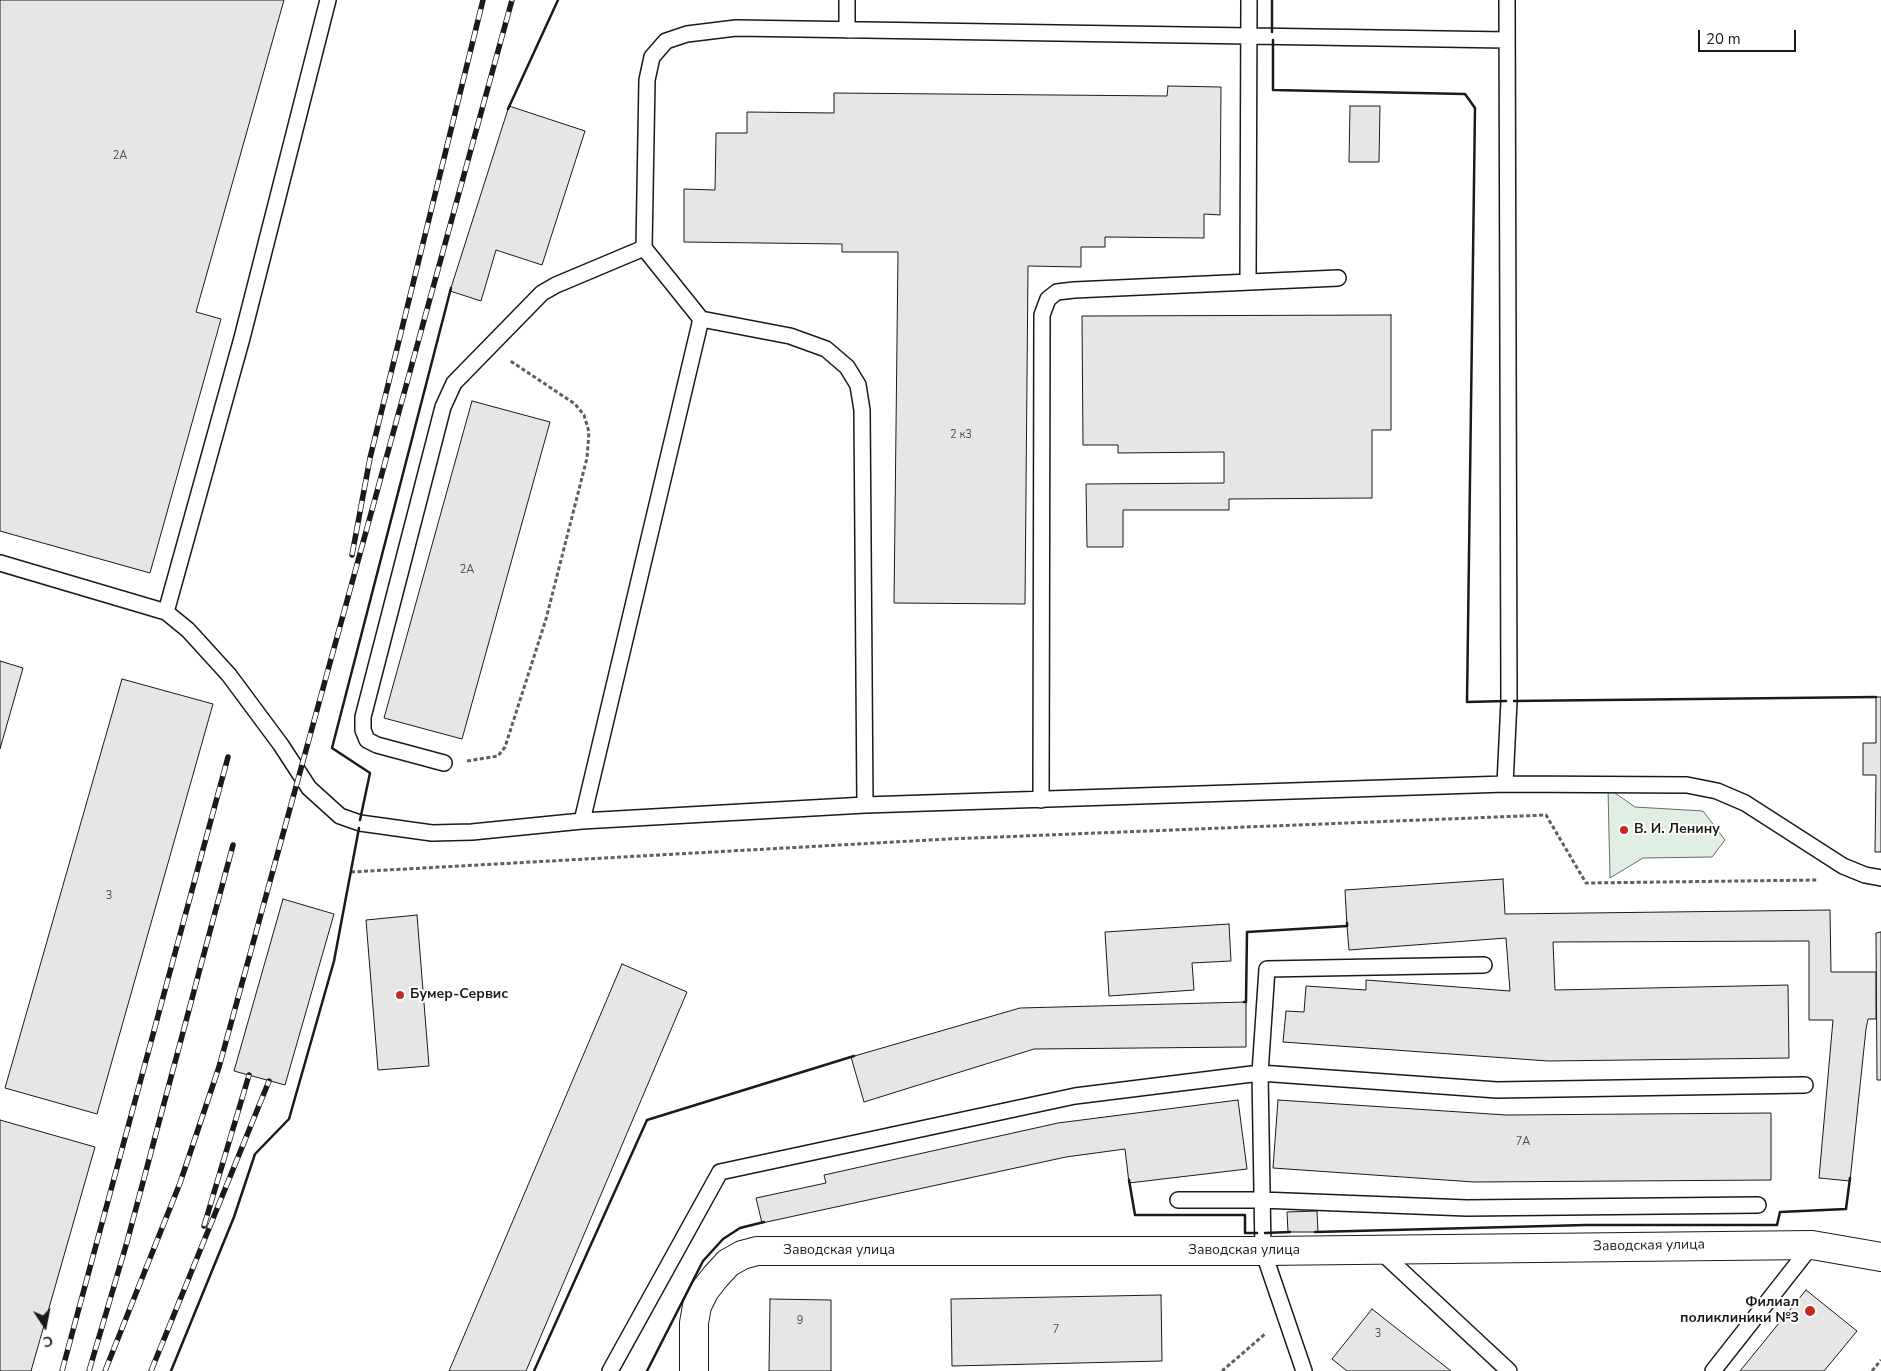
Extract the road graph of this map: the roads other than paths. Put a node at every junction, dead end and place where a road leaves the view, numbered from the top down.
1 (328, 0) edge
2 (847, 0) edge
3 (1249, 0) edge
4 (1507, 0) edge
5 (847, 30) junction
6 (1249, 36) junction
7 (1507, 40) junction
8 (644, 248) junction
9 (1338, 278) dead end
10 (1248, 282) junction
11 (701, 319) junction
12 (0, 563) edge
13 (166, 612) junction
14 (444, 763) road end
15 (1505, 784) junction
16 (1041, 800) junction
17 (864, 805) junction
18 (582, 821) junction
19 (1881, 878) edge
20 (1484, 965) dead end
21 (1260, 1073) junction
22 (1805, 1086) dead end
23 (1178, 1200) dead end
24 (1261, 1200) junction
25 (1758, 1205) dead end
26 (1812, 1244) junction
27 (1379, 1250) junction
28 (1263, 1251) junction
29 (1881, 1257) edge
30 (610, 1371) edge
31 (694, 1371) edge
32 (1304, 1371) edge
33 (1509, 1371) edge
34 (1713, 1371) edge

1 - 13 lane
2 - 5 lane
3 - 6 lane
4 - 7 lane
5 - 6 lane
5 - 8 lane
6 - 7 lane
6 - 10 lane
7 - 15 lane
8 - 11 lane
8 - 14 lane
9 - 10 lane
10 - 16 lane
11 - 17 lane
11 - 18 lane
12 - 13 lane
13 - 18 lane
15 - 16 lane
15 - 19 lane
16 - 17 lane
17 - 18 lane
20 - 21 lane
21 - 22 lane
21 - 24 lane
21 - 30 lane
23 - 24 lane
24 - 25 lane
24 - 28 lane
26 - 27 street, Заводская улица
26 - 29 street, Заводская улица
26 - 34 lane
27 - 28 street, Заводская улица
27 - 33 lane
28 - 31 street, Заводская улица
28 - 32 lane

